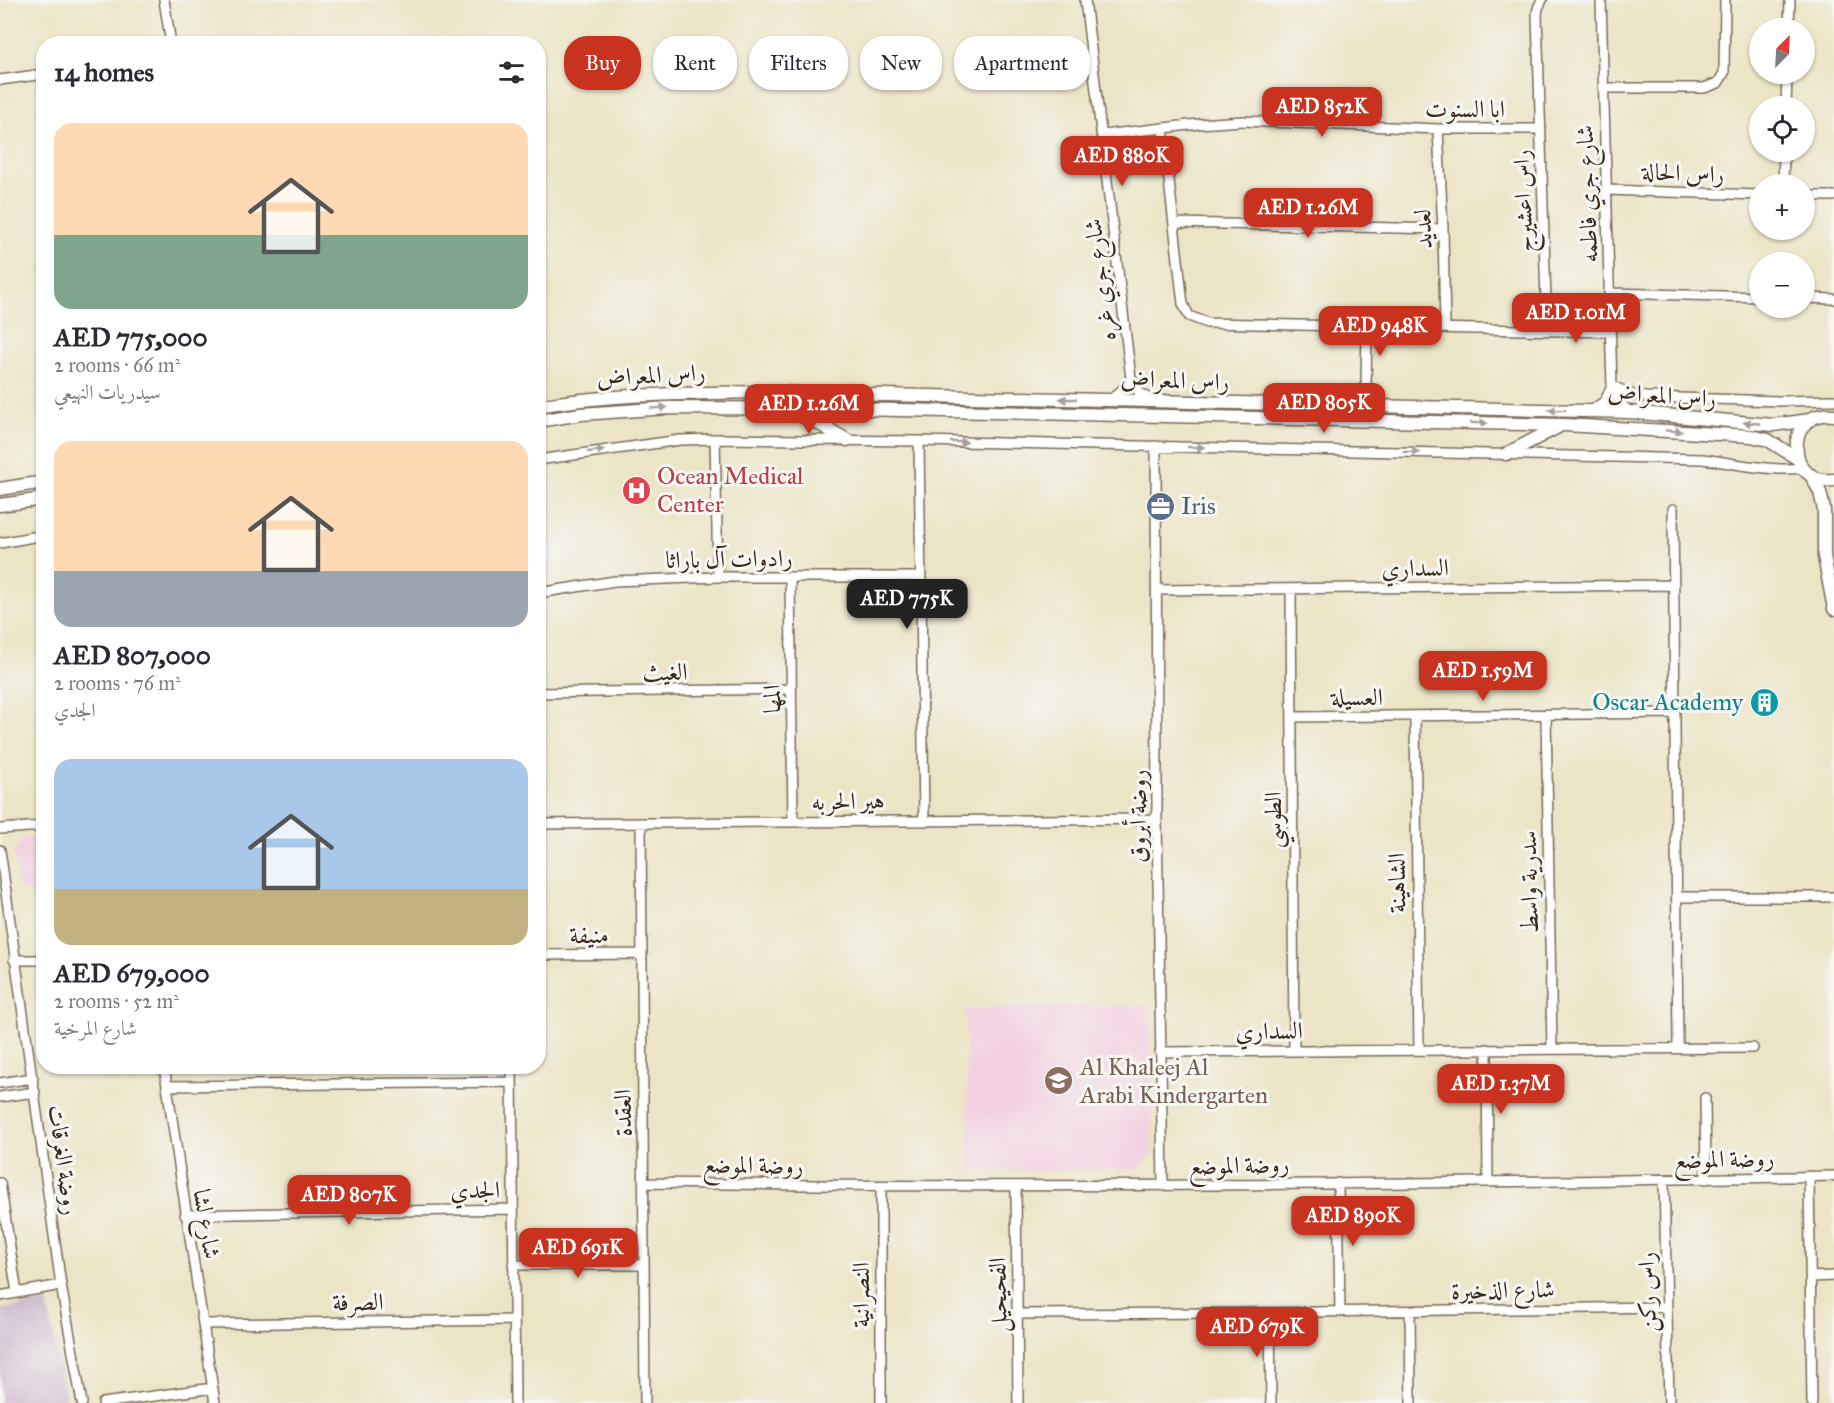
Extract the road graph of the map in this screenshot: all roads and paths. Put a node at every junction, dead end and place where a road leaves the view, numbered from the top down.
1 (164, 0) edge
2 (1085, 0) edge
3 (1542, 0) edge
4 (1601, 0) edge
5 (1725, 0) edge
6 (1790, 0) edge
7 (1789, 18) edge
8 (170, 36) edge
9 (36, 75) edge
10 (0, 80) edge
11 (1604, 88) junction
12 (1163, 128) junction
13 (1438, 129) junction
14 (1540, 129) junction
15 (1103, 135) junction
16 (1606, 190) junction
17 (1749, 195) edge
18 (1815, 196) edge
19 (1834, 196) edge
20 (1174, 223) junction
21 (1443, 229) junction
22 (1610, 293) junction
23 (1749, 297) edge
24 (1815, 298) edge
25 (1834, 299) edge
26 (1367, 328) junction
27 (1445, 328) junction
28 (1542, 329) junction
29 (1611, 332) junction
30 (1131, 378) junction
31 (1366, 385) junction
32 (1612, 386) junction
33 (1110, 400) junction
34 (1834, 400) edge
35 (1153, 401) junction
36 (546, 404) edge
37 (1347, 406) junction
38 (1388, 407) junction
39 (782, 408) junction
40 (1591, 411) junction
41 (1630, 412) junction
42 (1834, 416) edge
43 (546, 420) edge
44 (1810, 420) junction
45 (1565, 425) junction
46 (715, 439) junction
47 (847, 440) junction
48 (919, 441) junction
49 (1156, 446) junction
50 (1506, 454) junction
51 (546, 459) edge
52 (1804, 468) junction
53 (1834, 480) edge
54 (36, 484) edge
55 (0, 489) edge
56 (36, 499) edge
57 (0, 505) edge
58 (1673, 509) dead end
59 (36, 536) edge
60 (0, 543) edge
61 (718, 577) junction
62 (790, 577) junction
63 (920, 577) junction
64 (1674, 585) junction
65 (1291, 589) junction
66 (1157, 590) junction
67 (546, 592) edge
68 (1834, 609) edge
69 (791, 689) junction
70 (546, 693) edge
71 (1675, 713) junction
72 (1546, 715) junction
73 (1415, 716) junction
74 (1292, 717) junction
75 (1157, 819) junction
76 (924, 820) junction
77 (793, 821) junction
78 (641, 823) junction
79 (546, 824) edge
80 (36, 827) edge
81 (0, 829) edge
82 (0, 850) edge
83 (1677, 897) junction
84 (1834, 897) edge
85 (641, 954) junction
86 (546, 955) edge
87 (14, 960) junction
88 (36, 960) edge
89 (1678, 1048) junction
90 (1753, 1048) dead end
91 (1487, 1049) junction
92 (1552, 1049) junction
93 (1294, 1050) junction
94 (1419, 1050) junction
95 (1160, 1052) junction
96 (165, 1074) edge
97 (512, 1074) edge
98 (33, 1078) junction
99 (512, 1082) junction
100 (0, 1083) edge
101 (167, 1086) junction
102 (35, 1092) junction
103 (0, 1097) edge
104 (1705, 1098) dead end
105 (1809, 1176) junction
106 (1834, 1176) edge
107 (1706, 1179) junction
108 (1664, 1180) junction
109 (1488, 1181) junction
110 (0, 1183) edge
111 (644, 1183) junction
112 (1338, 1183) junction
113 (1016, 1186) junction
114 (1163, 1186) junction
115 (881, 1187) junction
116 (1, 1195) edge
117 (513, 1209) junction
118 (185, 1215) junction
119 (10, 1249) junction
120 (0, 1251) edge
121 (513, 1265) junction
122 (643, 1265) junction
123 (1834, 1276) edge
124 (1810, 1277) junction
125 (62, 1285) junction
126 (17, 1293) junction
127 (0, 1296) edge
128 (1667, 1307) junction
129 (1410, 1311) junction
130 (1340, 1312) junction
131 (1270, 1313) junction
132 (1017, 1314) junction
133 (514, 1320) junction
134 (203, 1324) junction
135 (213, 1388) junction
136 (82, 1403) edge
137 (103, 1403) edge
138 (215, 1403) edge
139 (515, 1403) edge
140 (645, 1403) edge
141 (881, 1403) edge
142 (1018, 1403) edge
143 (1271, 1403) edge
144 (1411, 1403) edge
145 (1669, 1403) edge
146 (1812, 1403) edge

1 - 8 street
2 - 15 street, شارع جري غره
3 - 14 street, راس اعشيرج
4 - 11 street, شارع جري فاطمه
5 - 11 street
6 - 7 street
9 - 10 street
11 - 16 street, شارع جري فاطمه
12 - 13 street, ابا السنوت
12 - 15 street, ابا السنوت
12 - 20 street
13 - 14 street, ابا السنوت
13 - 21 street, لعديد
14 - 28 street, راس اعشيرج
15 - 30 street, شارع جري غره
16 - 17 street, راس الحالة
16 - 22 street, شارع جري فاطمه
18 - 19 street
20 - 21 street
20 - 26 street
21 - 27 street, لعديد
22 - 23 street
22 - 29 street, شارع جري فاطمه
24 - 25 street
26 - 27 street
26 - 31 street
27 - 28 street
28 - 29 street
29 - 32 street, شارع جري فاطمه
30 - 33 street
30 - 35 street
31 - 37 street
31 - 38 street
32 - 34 street, راس المعراض
32 - 40 street
32 - 41 street
33 - 35 street, راس المعراض
33 -> 36 street, راس المعراض
35 - 37 street, راس المعراض
37 - 38 street, راس المعراض
40 -> 38 street, راس المعراض
43 -> 39 street, راس المعراض
39 -> 45 street, راس المعراض
39 - 47 street
40 - 41 street, راس المعراض
44 -> 41 street, راس المعراض
42 - 44 street, راس المعراض
44 - 52 street
45 - 50 street
45 -> 52 street, راس المعراض
46 - 47 street
51 -> 46 street
46 - 61 street
47 - 48 street
48 -> 49 street
48 - 63 street
49 -> 50 street
49 - 66 street, روضة أبروق
50 - 52 street
52 - 53 street, راس المعراض
52 - 68 street
54 - 55 street
56 - 57 street
58 - 64 street
59 - 60 street
61 - 62 street, رادوات آل باراثا
61 - 67 street, رادوات آل باراثا
62 - 63 street, رادوات آل باراثا
62 - 69 street, المها
63 - 76 street
64 - 65 street, السداري
64 - 71 street
65 - 66 street, السداري
65 - 74 street, الطوسي
66 - 75 street, روضة أبروق
69 - 70 street, الغيث
69 - 77 street, المها
71 - 72 street, العسيلة
71 - 83 street
72 - 73 street, العسيلة
72 - 92 street, سدرية واسط
73 - 74 street, العسيلة
73 - 94 street, الشاهينة
74 - 93 street, الطوسي
75 - 76 street, هير الحربه
75 - 95 street, روضة أبروق
76 - 77 street, هير الحربه
77 - 78 street, هير الحربه
78 - 79 street, هير الحربه
78 - 85 street, العقدة
80 - 81 street
82 - 87 street, روضة الغرقات
83 - 84 street
83 - 89 street
85 - 86 street, منيفة
85 - 111 street, العقدة
87 - 88 street
87 - 98 street, روضة الغرقات
89 - 90 street, السداري
89 - 92 street, السداري
91 - 92 street, السداري
91 - 94 street, السداري
91 - 109 street
93 - 94 street, السداري
93 - 95 street, السداري
95 - 114 street, روضة أبروق
96 - 101 street, شارع لشا
97 - 99 street
98 - 100 street
98 - 102 street, روضة الغرقات
99 - 101 street
99 - 117 street
101 - 118 street, شارع لشا
102 - 103 street
102 - 125 street, روضة الغرقات
104 - 107 street
105 - 106 street, روضة الموضع
105 - 107 street, روضة الموضع
105 - 124 street
107 - 108 street, روضة الموضع
108 - 109 street, روضة الموضع
108 - 128 street, راس ركن
109 - 112 street, روضة الموضع
110 - 116 street
111 - 115 street, روضة الموضع
111 - 122 street, العقدة
112 - 114 street, روضة الموضع
112 - 130 street
113 - 114 street, روضة الموضع
113 - 115 street, روضة الموضع
113 - 132 street, الفحيحيل
115 - 141 street, النصرانية
116 - 119 street
117 - 118 street, الجدي
117 - 121 street
118 - 134 street, شارع لشا
119 - 120 street
119 - 126 street
121 - 122 street
121 - 133 street
122 - 140 street, العقدة
123 - 124 street
124 - 146 street
125 - 126 street
125 - 136 street, روضة الغرقات
126 - 127 street
128 - 129 street, شارع الذخيرة
128 - 145 street, راس ركن
129 - 130 street, شارع الذخيرة
129 - 144 street
130 - 131 street, شارع الذخيرة
131 - 132 street, شارع الذخيرة
131 - 143 street
132 - 142 street, الفحيحيل
133 - 134 street, الصرفة
133 - 139 street
134 - 135 street, شارع لشا
135 - 137 street
135 - 138 street, شارع لشا

